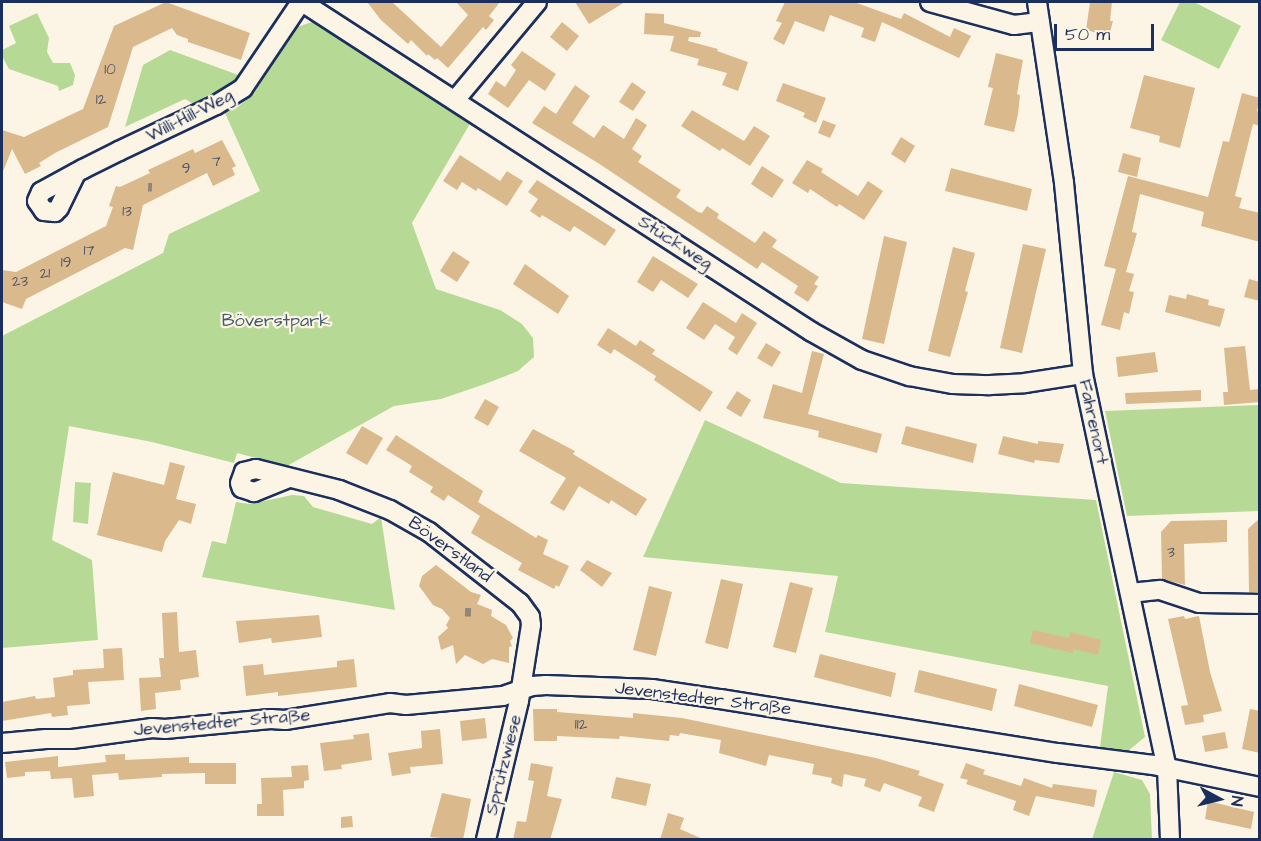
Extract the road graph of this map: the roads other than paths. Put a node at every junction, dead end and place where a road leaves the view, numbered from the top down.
1 (301, 2) edge
2 (537, 2) edge
3 (930, 2) edge
4 (1037, 2) edge
5 (1040, 22) junction
6 (456, 99) junction
7 (76, 173) dead end
8 (1083, 374) junction
9 (289, 478) dead end
10 (1130, 593) junction
11 (1260, 604) edge
12 (521, 689) junction
13 (2, 743) edge
14 (1167, 768) junction
15 (1260, 787) edge
16 (486, 840) edge
17 (1170, 840) edge

1 - 6 street, Stückweg
1 - 7 street, Willi-Hill-Weg
2 - 6 street
3 - 5 street
4 - 5 street, Fahrenort
5 - 8 street, Fahrenort
6 - 8 street, Stückweg
8 - 10 street, Fahrenort
9 - 12 street, Böverstland
10 - 11 street
10 - 14 street, Fahrenort
12 - 13 street, Jevenstedter Straße
12 - 14 street, Jevenstedter Straße
12 - 16 street, Sprützwiese
14 - 15 street, Jevenstedter Straße
14 - 17 street, Fahrenort

